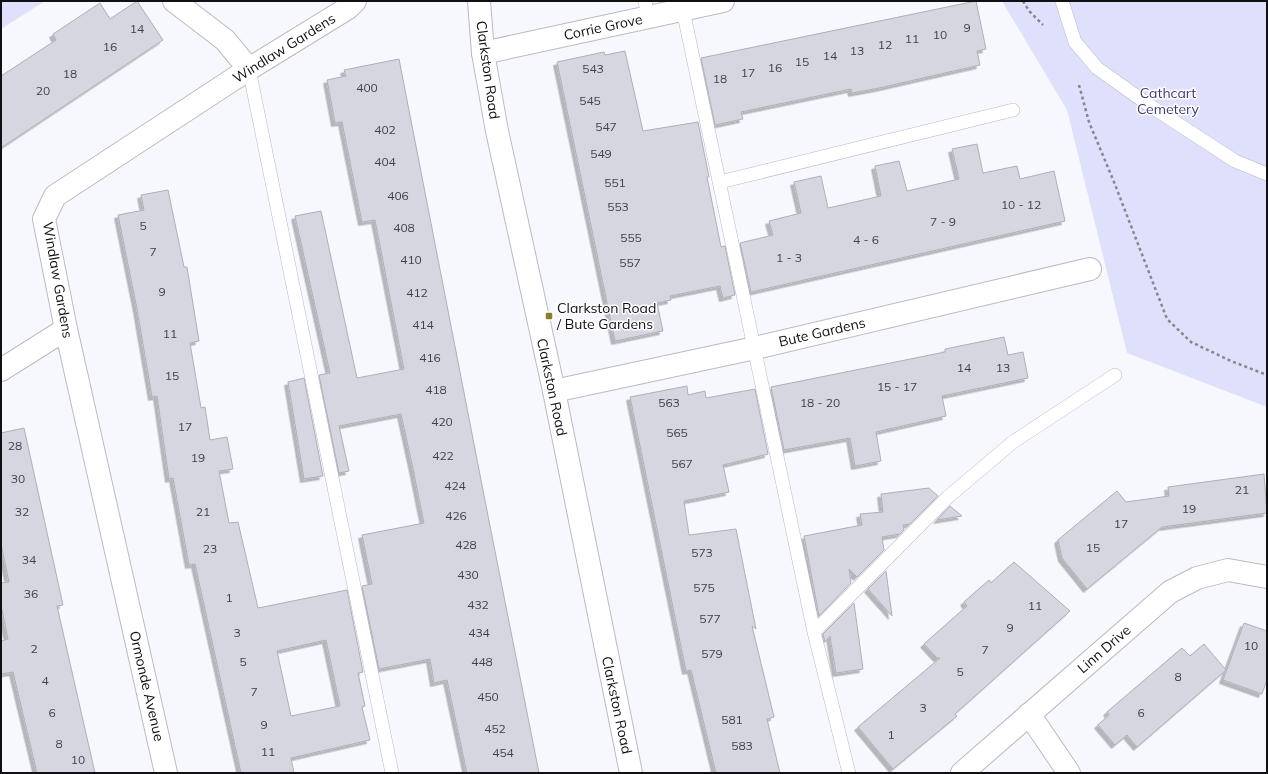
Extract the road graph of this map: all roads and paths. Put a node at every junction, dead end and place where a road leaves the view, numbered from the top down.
1 (174, 1) edge
2 (355, 1) edge
3 (480, 1) edge
4 (723, 1) edge
5 (1023, 1) edge
6 (1062, 1) edge
7 (646, 9) edge
8 (683, 10) junction
9 (1074, 42) junction
10 (483, 53) junction
11 (249, 69) junction
12 (1013, 110) dead end
13 (1267, 174) edge
14 (720, 182) junction
15 (1090, 269) dead end
16 (66, 329) junction
17 (755, 348) junction
18 (1, 370) edge
19 (1115, 375) dead end
20 (1267, 375) edge
21 (554, 391) junction
22 (1267, 577) edge
23 (127, 598) joint
24 (814, 632) junction
25 (1029, 714) junction
26 (166, 773) edge
27 (392, 773) edge
28 (631, 773) edge
29 (849, 773) edge
30 (962, 773) edge
31 (1070, 773) edge

1 - 11 street
2 - 11 street, Windlaw Gardens
3 - 10 street, Clarkston Road
4 - 8 street, Corrie Grove
5 - 9 path
6 - 9 lane
7 - 8 street, Corrie Grove
7 - 10 street, Corrie Grove
8 - 14 lane
9 - 13 lane
9 - 20 path
10 - 21 street, Clarkston Road
11 - 16 street, Windlaw Gardens
11 - 27 lane
12 - 14 lane
14 - 17 lane
15 - 17 street, Bute Gardens
16 - 18 street
16 - 23 street, Windlaw Gardens
17 - 21 street, Bute Gardens
17 - 24 lane
19 - 24 lane
21 - 28 street, Clarkston Road
22 - 25 street, Linn Drive
23 - 26 street, Ormonde Avenue
24 - 29 lane
25 - 30 street, Linn Drive
25 - 31 street

